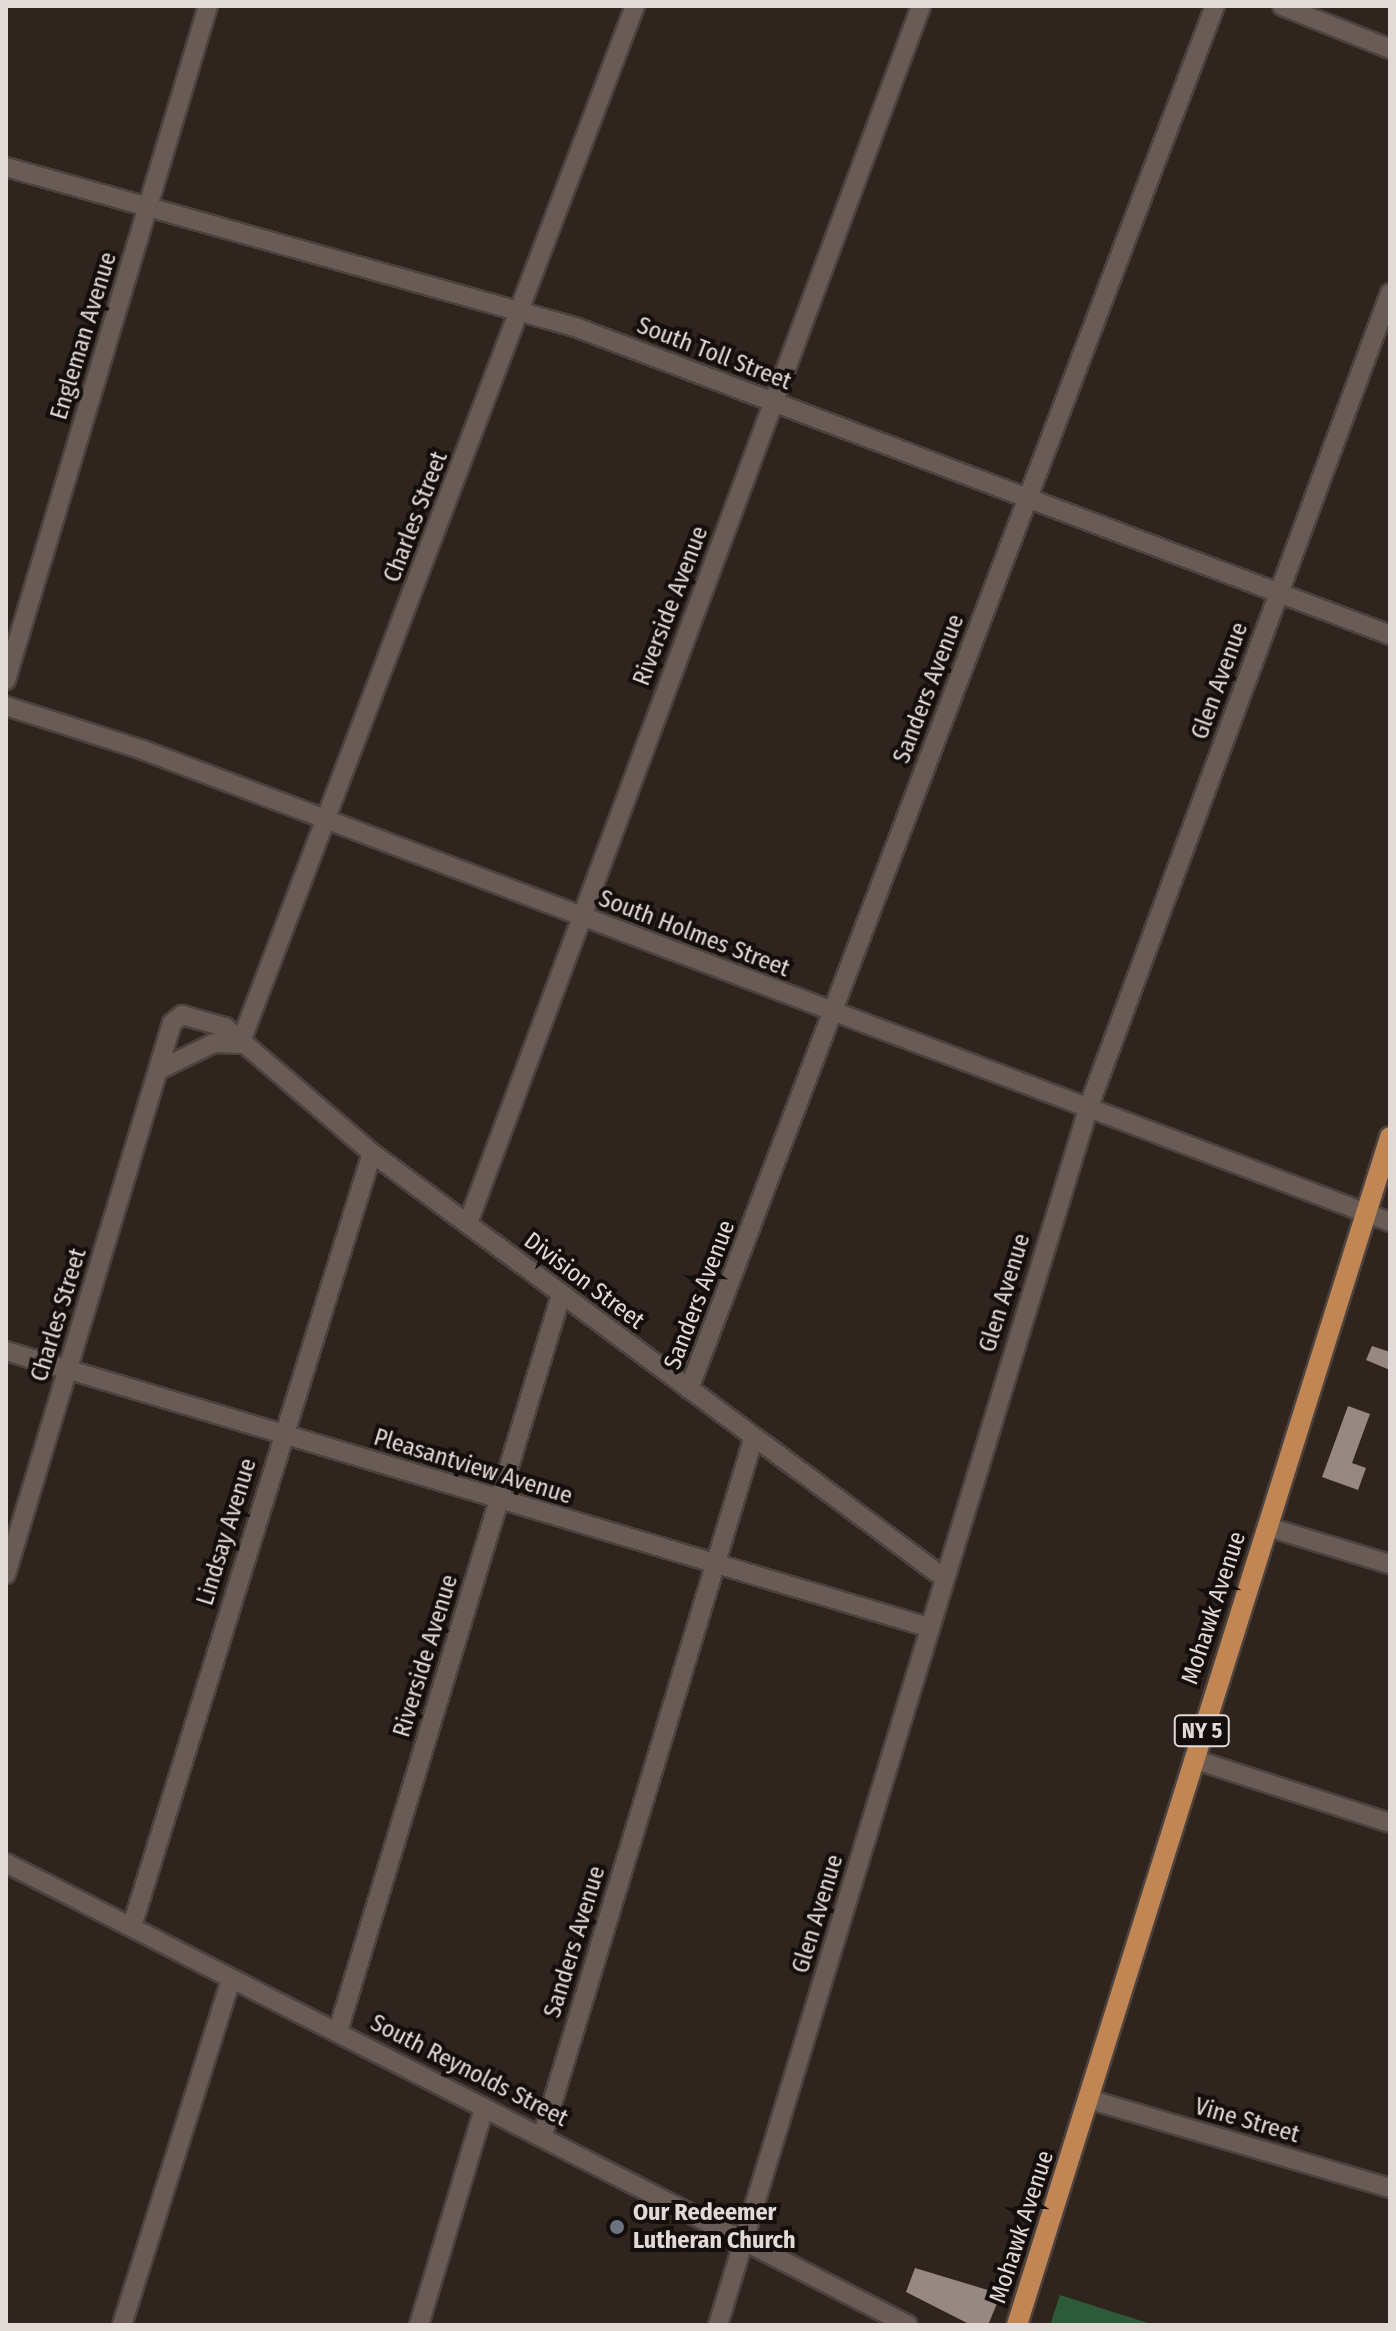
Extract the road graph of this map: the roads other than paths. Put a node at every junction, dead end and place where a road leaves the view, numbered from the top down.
1 (208, 6) edge
2 (635, 6) edge
3 (921, 6) edge
4 (1215, 6) edge
5 (1282, 6) edge
6 (1390, 49) edge
7 (6, 167) edge
8 (147, 208) junction
9 (1390, 293) edge
10 (519, 312) junction
11 (773, 401) junction
12 (1025, 499) junction
13 (1278, 591) junction
14 (1390, 635) edge
15 (6, 680) edge
16 (6, 706) edge
17 (326, 819) junction
18 (580, 917) junction
19 (832, 1012) junction
20 (240, 1044) junction
21 (159, 1070) junction
22 (1089, 1106) junction
23 (1390, 1137) edge
24 (372, 1153) junction
25 (1363, 1212) junction
26 (1390, 1222) edge
27 (468, 1223) junction
28 (561, 1295) junction
29 (6, 1351) edge
30 (68, 1370) junction
31 (689, 1389) junction
32 (281, 1435) junction
33 (753, 1440) junction
34 (499, 1499) junction
35 (1268, 1527) junction
36 (1390, 1564) edge
37 (713, 1566) junction
38 (6, 1574) edge
39 (943, 1577) junction
40 (928, 1627) junction
41 (1193, 1759) junction
42 (1390, 1823) edge
43 (6, 1863) edge
44 (132, 1926) junction
45 (231, 1979) junction
46 (338, 2031) junction
47 (1091, 2100) junction
48 (484, 2109) junction
49 (542, 2137) junction
50 (1390, 2188) edge
51 (746, 2239) junction
52 (122, 2325) edge
53 (419, 2325) edge
54 (718, 2325) edge
55 (908, 2325) edge
56 (1017, 2325) edge

1 - 8 street, Engleman Avenue
2 - 10 street, Charles Street
3 - 11 street, Riverside Avenue
4 - 12 street, Sanders Avenue
5 - 6 street
7 - 8 street, South Toll Street
8 - 10 street, South Toll Street
8 - 15 street, Engleman Avenue
9 - 13 street, Glen Avenue
10 - 11 street, South Toll Street
10 - 17 street, Charles Street
11 - 12 street, South Toll Street
11 - 18 street, Riverside Avenue
12 - 13 street, South Toll Street
12 - 19 street, Sanders Avenue
13 - 14 street, South Toll Street
13 - 22 street, Glen Avenue
16 - 17 street, South Holmes Street
17 - 18 street, South Holmes Street
17 - 20 street, Charles Street
18 - 19 street, South Holmes Street
18 - 27 street, Riverside Avenue
19 - 22 street, South Holmes Street
19 - 31 street, Sanders Avenue
20 - 21 street
20 - 21 street, Charles Street
20 - 24 street, Division Street
21 - 30 street, Charles Street
22 - 25 street, South Holmes Street
22 - 39 street, Glen Avenue
23 - 25 main road, Mohawk Avenue / NY 5
24 - 27 street, Division Street
24 - 32 street, Lindsay Avenue
25 - 26 street, South Holmes Street
25 - 35 main road, Mohawk Avenue / NY 5
27 - 28 street, Division Street
28 - 31 street, Division Street
28 - 34 street, Riverside Avenue
29 - 30 street, Pleasantview Avenue
30 - 32 street, Pleasantview Avenue
30 - 38 street, Charles Street
31 - 33 street, Division Street
32 - 34 street, Pleasantview Avenue
32 - 44 street, Lindsay Avenue
33 - 37 street, Sanders Avenue
33 - 39 street, Division Street
34 - 37 street, Pleasantview Avenue
34 - 46 street, Riverside Avenue
35 - 36 street
35 - 41 main road, Mohawk Avenue / NY 5
37 - 40 street, Pleasantview Avenue
37 - 49 street, Sanders Avenue
39 - 40 street, Glen Avenue
40 - 51 street, Glen Avenue
41 - 42 street
41 - 47 main road, Mohawk Avenue / NY 5
43 - 44 street, South Reynolds Street
44 - 45 street, South Reynolds Street
45 - 46 street, South Reynolds Street
45 - 52 street
46 - 48 street, South Reynolds Street
47 - 50 street, Vine Street
47 - 56 main road, Mohawk Avenue / NY 5
48 - 49 street, South Reynolds Street
48 - 53 street
49 - 51 street, South Reynolds Street
51 - 54 street, Glen Avenue
51 - 55 street, South Reynolds Street

